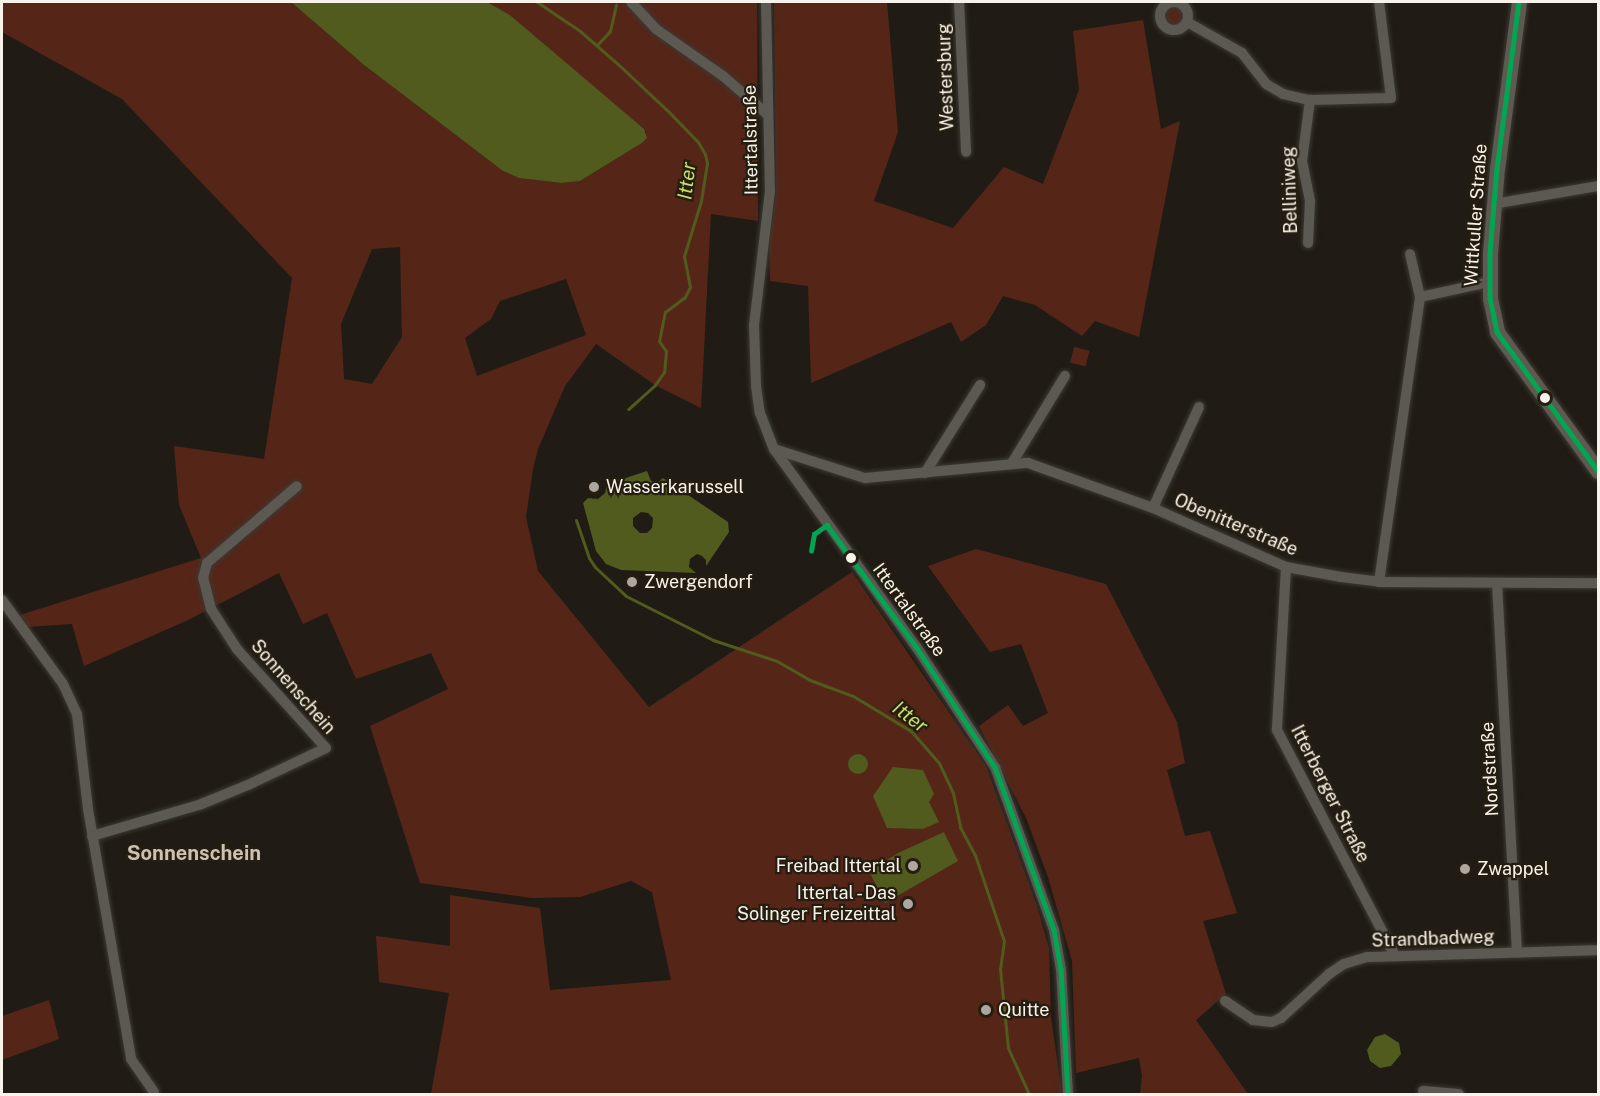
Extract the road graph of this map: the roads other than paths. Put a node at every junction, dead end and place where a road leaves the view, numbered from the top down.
1 (631, 2) edge
2 (766, 2) edge
3 (959, 2) edge
4 (1379, 2) edge
5 (1519, 2) edge
6 (1187, 22) dead end
7 (1310, 100) junction
8 (767, 114) junction
9 (966, 152) dead end
10 (1599, 186) edge
11 (1494, 204) junction
12 (1308, 243) dead end
13 (1410, 254) dead end
14 (1489, 282) junction
15 (1420, 297) junction
16 (1065, 376) dead end
17 (980, 385) dead end
18 (1199, 407) dead end
19 (774, 449) junction
20 (1012, 463) junction
21 (1599, 471) edge
22 (925, 473) junction
23 (297, 486) dead end
24 (1153, 508) junction
25 (1286, 567) junction
26 (1379, 582) junction
27 (1497, 583) junction
28 (1599, 583) edge
29 (2, 600) edge
30 (92, 836) junction
31 (1599, 950) edge
32 (1516, 952) junction
33 (1394, 954) junction
34 (1225, 1001) dead end
35 (1423, 1091) dead end
36 (154, 1092) dead end
37 (1068, 1095) edge
38 (1459, 1095) edge

1 - 8 street
2 - 8 street, Ittertalstraße
3 - 9 street, Westersburg
4 - 7 street
5 - 11 main road, Wittkuller Straße
6 - 7 street
7 - 12 street, Belliniweg
8 - 19 street, Ittertalstraße
10 - 11 street
11 - 14 main road, Wittkuller Straße
13 - 15 street
14 - 15 street
14 - 21 main road, Wittkuller Straße
15 - 26 street
16 - 20 street
17 - 22 street
18 - 24 street
19 - 22 street, Obenitterstraße
19 - 37 street, Ittertalstraße
20 - 22 street, Obenitterstraße
20 - 24 street, Obenitterstraße
23 - 30 street, Sonnenschein
24 - 25 street, Obenitterstraße
25 - 26 street, Obenitterstraße
25 - 33 street, Itterberger Straße
26 - 27 street, Obenitterstraße
27 - 28 street, Obenitterstraße
27 - 32 street, Nordstraße
29 - 30 street
30 - 36 street
31 - 32 street, Strandbadweg
32 - 33 street, Strandbadweg
33 - 34 street, Strandbadweg
35 - 38 street

